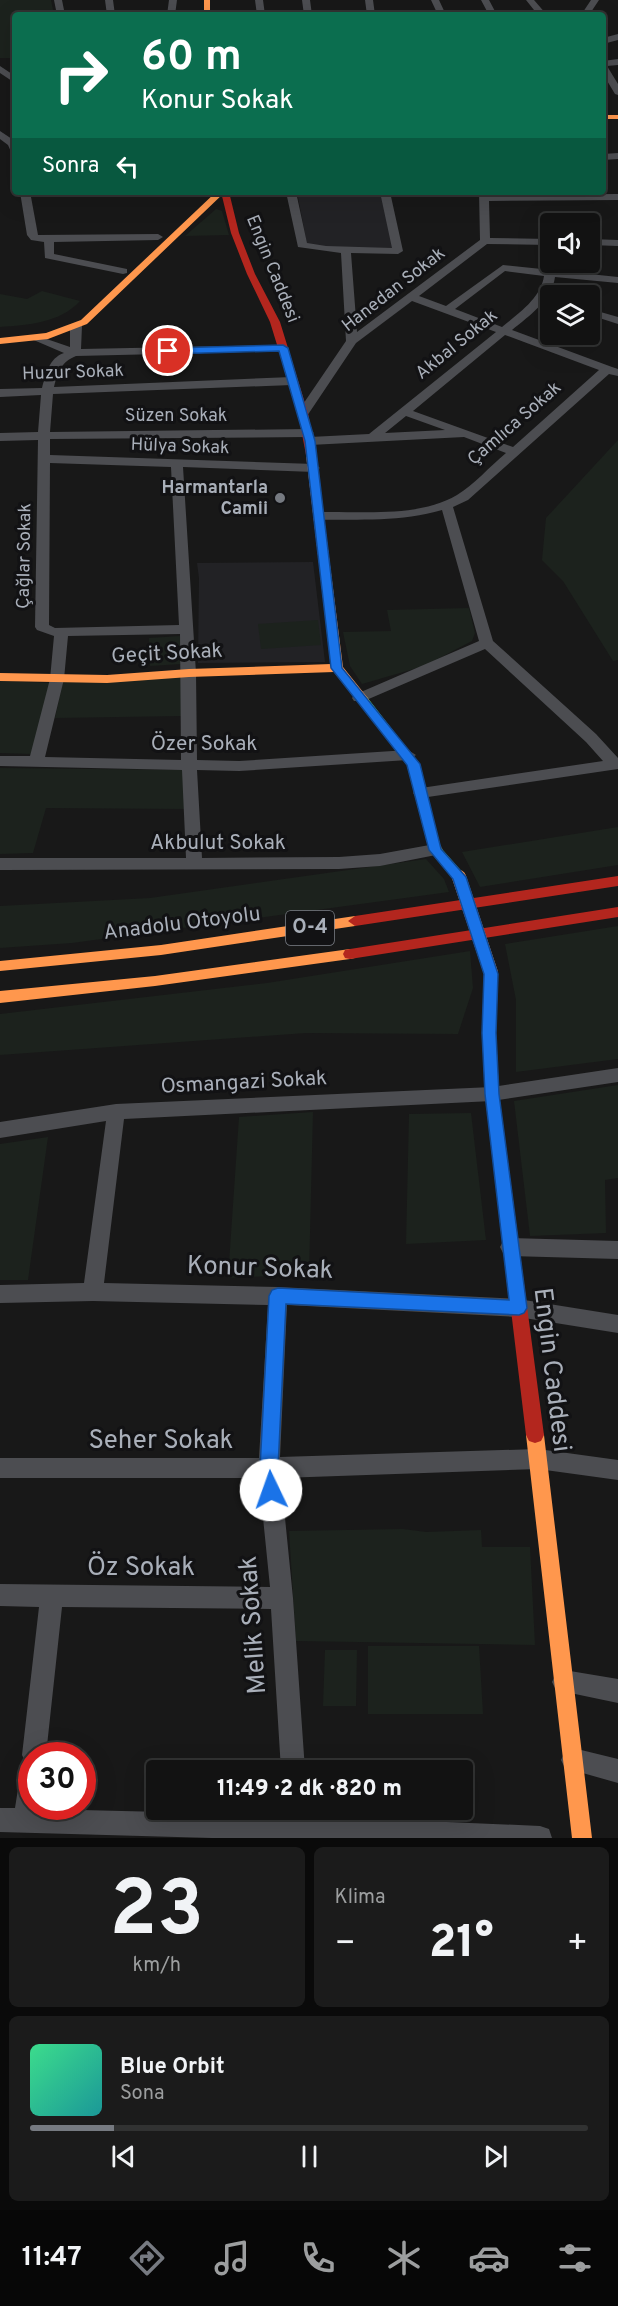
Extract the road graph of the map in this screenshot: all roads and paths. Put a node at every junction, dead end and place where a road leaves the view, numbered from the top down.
1 (530, 0) edge
2 (540, 12) edge
3 (2, 64) edge
4 (606, 71) edge
5 (12, 76) edge
6 (618, 91) edge
7 (0, 134) edge
8 (12, 144) edge
9 (25, 195) edge
10 (224, 195) edge
11 (292, 195) edge
12 (386, 195) edge
13 (485, 195) edge
14 (618, 197) edge
15 (205, 199) edge
16 (229, 209) junction
17 (158, 237) junction
18 (49, 239) junction
19 (485, 241) junction
20 (540, 242) edge
21 (600, 242) edge
22 (618, 243) edge
23 (346, 250) junction
24 (123, 271) junction
25 (540, 271) edge
26 (594, 273) edge
27 (618, 280) edge
28 (409, 296) junction
29 (540, 303) edge
30 (447, 310) junction
31 (600, 315) edge
32 (618, 321) edge
33 (76, 326) junction
34 (504, 330) junction
35 (0, 334) edge
36 (19, 336) junction
37 (35, 338) junction
38 (0, 341) edge
39 (352, 341) junction
40 (283, 348) junction
41 (75, 353) junction
42 (613, 371) edge
43 (292, 381) junction
44 (48, 392) junction
45 (0, 393) edge
46 (405, 412) junction
47 (303, 413) junction
48 (465, 433) junction
49 (44, 436) junction
50 (0, 437) edge
51 (309, 437) junction
52 (374, 437) junction
53 (513, 451) junction
54 (45, 459) junction
55 (177, 465) junction
56 (314, 468) junction
57 (447, 507) junction
58 (319, 516) junction
59 (186, 629) junction
60 (62, 632) junction
61 (487, 644) junction
62 (337, 668) junction
63 (189, 673) junction
64 (0, 677) edge
65 (57, 679) junction
66 (359, 698) junction
67 (408, 755) junction
68 (0, 761) edge
69 (36, 762) junction
70 (617, 764) edge
71 (189, 766) junction
72 (421, 794) junction
73 (435, 850) junction
74 (194, 863) junction
75 (0, 864) edge
76 (618, 881) edge
77 (618, 912) edge
78 (0, 966) edge
79 (0, 997) edge
80 (618, 1076) edge
81 (492, 1094) junction
82 (116, 1112) junction
83 (0, 1130) edge
84 (510, 1247) junction
85 (618, 1250) edge
86 (93, 1292) junction
87 (0, 1294) edge
88 (278, 1296) junction
89 (519, 1308) junction
90 (618, 1324) edge
91 (538, 1459) junction
92 (0, 1468) edge
93 (269, 1468) junction
94 (618, 1470) edge
95 (0, 1596) edge
96 (52, 1596) junction
97 (282, 1598) junction
98 (564, 1682) junction
99 (618, 1691) edge
100 (35, 1742) edge
101 (292, 1760) edge
102 (573, 1760) junction
103 (618, 1771) edge
104 (0, 1820) edge
105 (18, 1820) edge
106 (26, 1820) edge
107 (297, 1825) edge
108 (540, 1838) edge
109 (582, 1838) edge

1 - 2 street
3 - 5 street
4 - 6 street
7 - 8 street
9 - 18 street
10 - 16 main road, Engin Caddesi
11 - 23 street
12 - 23 street
13 - 14 street
13 - 19 street
15 - 16 street
15 - 17 main road
15 - 33 main road
16 - 40 main road, Engin Caddesi
17 - 18 street
17 - 24 main road
18 - 24 street
19 - 20 street
19 - 28 street, Hanedan Sokak
21 - 22 street
23 - 39 street
24 - 36 main road
25 - 30 street
26 - 27 street
28 - 30 street
28 - 39 street, Hanedan Sokak
29 - 34 street, Akbal Sokak
30 - 34 street
31 - 32 street
33 - 37 main road
33 - 41 street
34 - 42 street
34 - 46 street, Akbal Sokak
35 - 36 main road
36 - 37 main road
36 - 38 main road
37 - 41 street
39 - 47 street, Hanedan Sokak
40 - 41 street
40 - 43 main road, Engin Caddesi
41 - 44 street, Çağlar Sokak
42 - 53 street, Çamlıca Sokak
43 - 44 street, Huzur Sokak
43 - 47 main road, Engin Caddesi
44 - 45 street, Huzur Sokak
44 - 49 street, Çağlar Sokak
46 - 48 street
46 - 52 street, Akbal Sokak
47 - 51 main road, Engin Caddesi
48 - 52 street, Süzen Sokak
48 - 53 street
49 - 50 street, Süzen Sokak
49 - 51 street, Süzen Sokak
49 - 54 street, Çağlar Sokak
51 - 52 street, Süzen Sokak
51 - 56 main road, Engin Caddesi
53 - 57 street, Çamlıca Sokak
54 - 55 street, Hülya Sokak
54 - 60 street, Çağlar Sokak
55 - 56 street, Hülya Sokak
55 - 59 street
56 - 58 main road, Engin Caddesi
57 - 58 street, Çamlıca Sokak
57 - 61 street
58 - 62 main road, Engin Caddesi
59 - 60 street
59 - 63 street
60 - 65 street
61 - 66 street
61 - 70 street
62 - 63 main road, Geçit Sokak
62 - 66 main road, Engin Caddesi
63 - 65 main road, Geçit Sokak
63 - 71 street
64 - 65 main road, Geçit Sokak
65 - 69 street
66 - 67 main road, Engin Caddesi
67 - 71 street, Özer Sokak
67 - 72 main road, Engin Caddesi
68 - 69 street, Özer Sokak
69 - 71 street, Özer Sokak
70 - 72 street
71 - 74 street
72 - 73 main road, Engin Caddesi
73 - 74 street, Akbulut Sokak
73 - 81 main road, Engin Caddesi, bridge
74 - 75 street, Akbulut Sokak
76 - 78 main road, Anadolu Otoyolu / O-4
77 - 79 main road, O-4
80 - 81 street, Osmangazi Sokak
81 - 82 street, Osmangazi Sokak
81 - 84 main road, Engin Caddesi
82 - 83 street, Osmangazi Sokak
82 - 86 street
84 - 85 street
84 - 89 main road, Engin Caddesi
86 - 87 street, Konur Sokak
86 - 88 street, Konur Sokak
88 - 89 street, Konur Sokak
88 - 93 street, Melik Sokak
89 - 90 street, Konur Sokak
89 - 91 main road, Engin Caddesi
91 - 93 street, Seher Sokak
91 - 94 street, Seher Sokak
91 - 98 main road, Engin Caddesi
92 - 93 street, Seher Sokak
93 - 97 street, Melik Sokak
95 - 96 street, Öz Sokak
96 - 97 street, Öz Sokak
96 - 100 street
97 - 101 street, Melik Sokak
98 - 99 street
98 - 102 main road, Engin Caddesi
102 - 103 street
102 - 109 main road, Engin Caddesi
104 - 105 street
106 - 107 street
107 - 108 street

